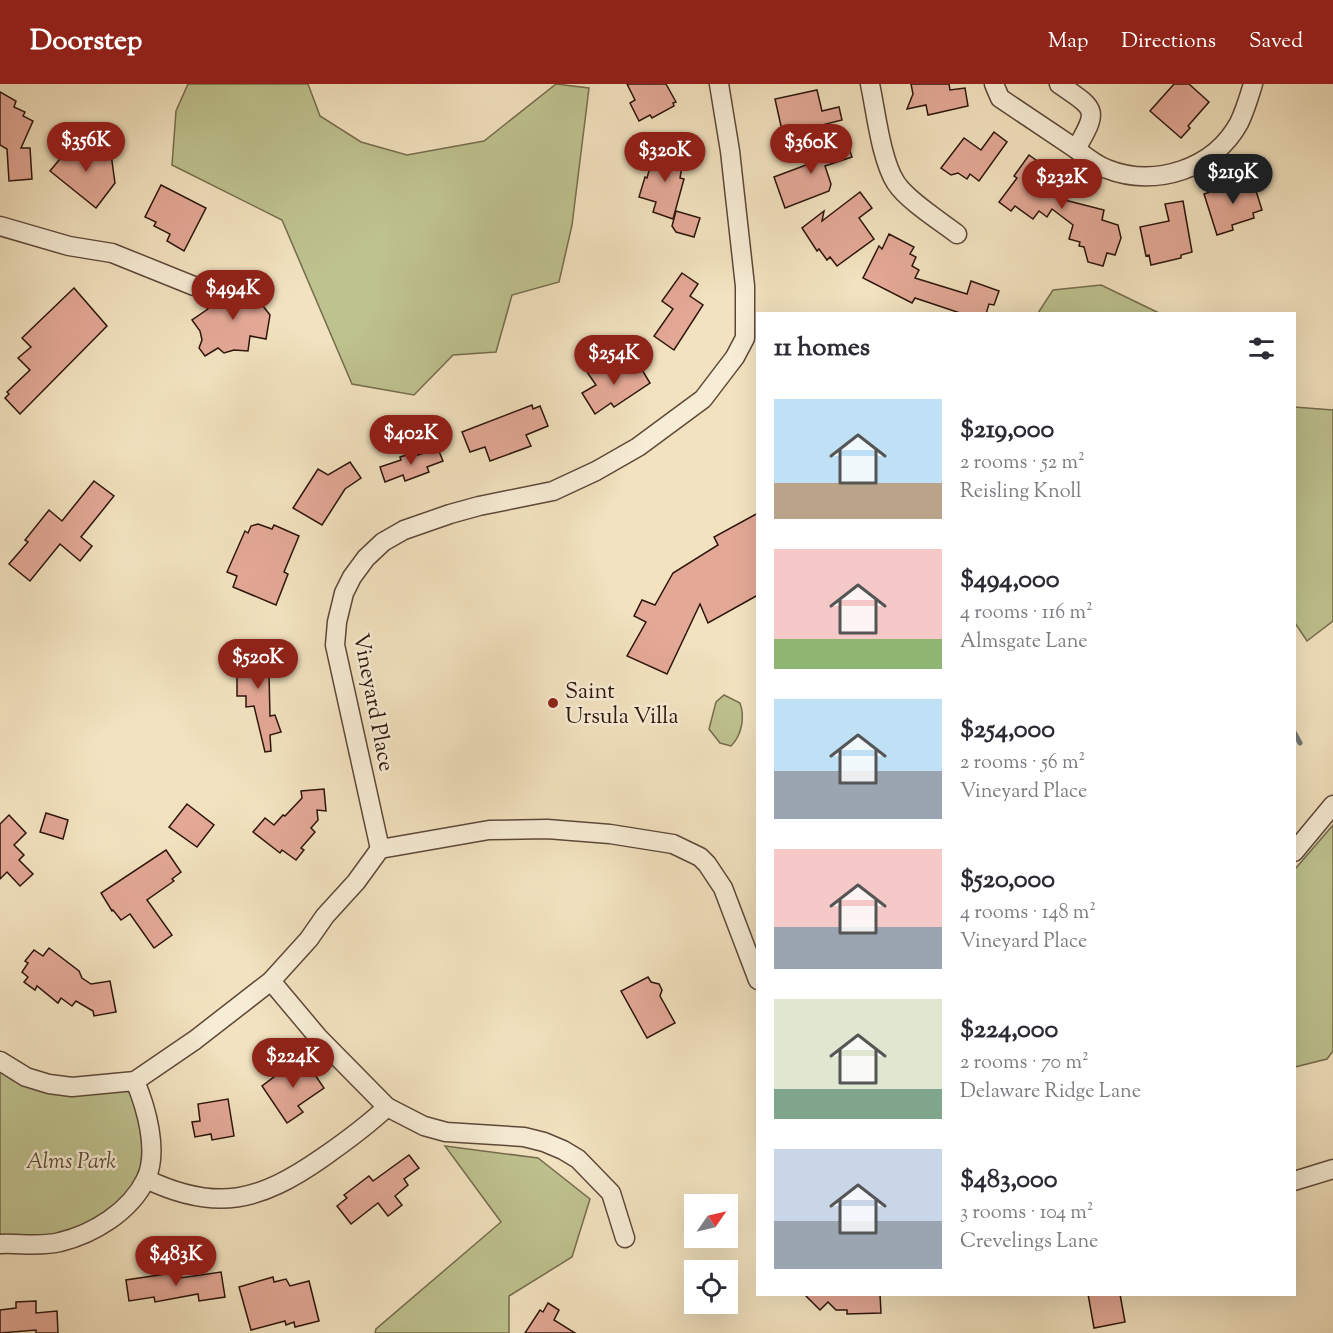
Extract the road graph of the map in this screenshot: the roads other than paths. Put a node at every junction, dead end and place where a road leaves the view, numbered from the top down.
1 (719, 84) edge
2 (870, 84) edge
3 (994, 84) edge
4 (1059, 84) edge
5 (1253, 84) edge
6 (1076, 149) junction
7 (0, 226) edge
8 (957, 234) dead end
9 (194, 286) dead end
10 (1333, 805) edge
11 (380, 849) junction
12 (1296, 850) edge
13 (756, 975) edge
14 (271, 981) junction
15 (0, 1061) edge
16 (135, 1081) junction
17 (387, 1107) junction
18 (1333, 1169) edge
19 (146, 1179) junction
20 (1296, 1180) edge
21 (625, 1238) dead end
22 (0, 1244) edge

1 - 11 street, Vineyard Place
2 - 8 street
3 - 6 street
4 - 6 street
5 - 6 street
7 - 9 street
10 - 12 street
11 - 13 street
11 - 14 street
14 - 16 street
14 - 17 street
15 - 16 street
16 - 19 street
17 - 19 street
17 - 21 street
18 - 20 street
19 - 22 street

